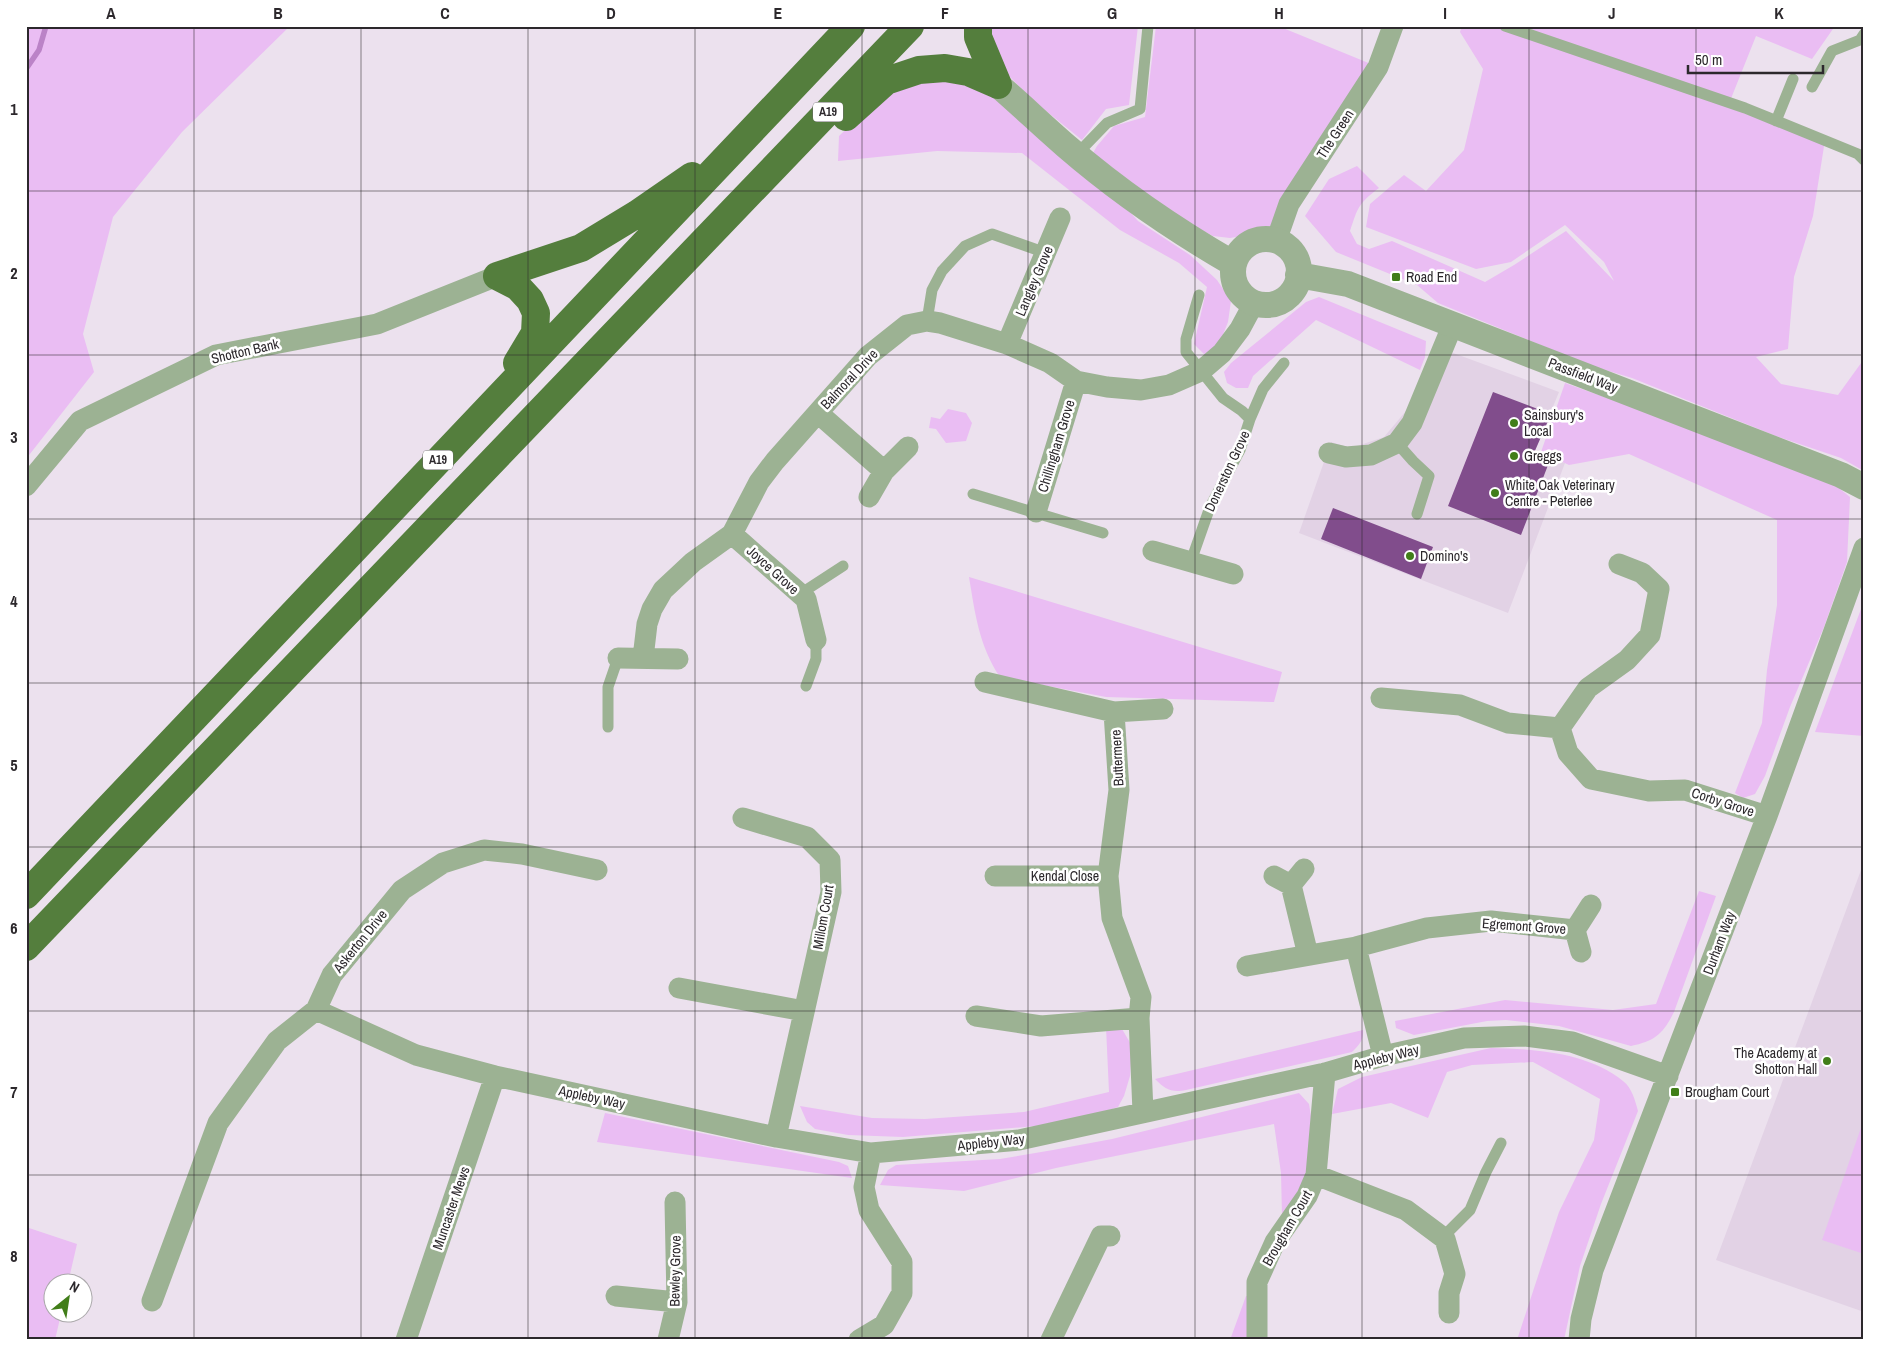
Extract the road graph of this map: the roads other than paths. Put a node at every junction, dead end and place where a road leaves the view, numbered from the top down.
1 (851, 26) edge
2 (910, 26) edge
3 (978, 26) edge
4 (1148, 26) edge
5 (1393, 26) edge
6 (1505, 26) edge
7 (1864, 34) edge
8 (1793, 80) dead end
9 (998, 85) junction
10 (1812, 87) dead end
11 (1776, 121) junction
12 (740, 143) junction
13 (1076, 155) junction
14 (1862, 156) edge
15 (745, 197) junction
16 (1060, 218) dead end
17 (1276, 241) junction
18 (1046, 253) junction
19 (1234, 264) junction
20 (1298, 275) junction
21 (497, 276) junction
22 (1199, 296) dead end
23 (1254, 303) junction
24 (927, 322) junction
25 (1454, 324) junction
26 (1006, 344) junction
27 (1284, 363) dead end
28 (1201, 371) junction
29 (1076, 381) junction
30 (494, 402) junction
31 (818, 413) junction
32 (1250, 420) junction
33 (1397, 443) junction
34 (908, 447) dead end
35 (1329, 453) dead end
36 (884, 471) junction
37 (26, 486) edge
38 (1864, 487) edge
39 (973, 494) dead end
40 (869, 497) dead end
41 (1036, 512) junction
42 (1417, 514) dead end
43 (1103, 533) dead end
44 (732, 534) junction
45 (1864, 548) edge
46 (1154, 551) dead end
47 (1190, 561) junction
48 (1619, 564) dead end
49 (843, 566) dead end
50 (1233, 574) dead end
51 (800, 594) junction
52 (816, 640) joint
53 (618, 658) joint
54 (643, 658) junction
55 (678, 659) dead end
56 (985, 682) dead end
57 (806, 686) dead end
58 (1381, 698) dead end
59 (1163, 709) dead end
60 (1114, 712) junction
61 (608, 727) dead end
62 (1560, 728) junction
63 (1767, 816) junction
64 (743, 818) dead end
65 (597, 870) dead end
66 (995, 876) dead end
67 (1108, 876) junction
68 (1290, 877) dead end
69 (26, 895) edge
70 (1591, 905) dead end
71 (1575, 930) junction
72 (26, 946) edge
73 (1356, 947) junction
74 (1581, 952) dead end
75 (1308, 955) junction
76 (1247, 966) dead end
77 (679, 988) dead end
78 (316, 1010) junction
79 (804, 1010) junction
80 (976, 1016) dead end
81 (1139, 1018) junction
82 (1383, 1056) junction
83 (1325, 1073) junction
84 (495, 1076) junction
85 (1668, 1076) junction
86 (1143, 1112) junction
87 (776, 1137) junction
88 (1501, 1142) dead end
89 (871, 1153) junction
90 (1316, 1175) junction
91 (675, 1202) dead end
92 (1110, 1236) dead end
93 (1443, 1237) junction
94 (616, 1296) dead end
95 (152, 1301) dead end
96 (677, 1302) junction
97 (1450, 1313) dead end
98 (406, 1340) edge
99 (668, 1340) edge
100 (859, 1340) edge
101 (1051, 1340) edge
102 (1257, 1340) edge
103 (1579, 1340) edge

1 - 12 highway, A19
2 - 15 highway, A19
3 - 9 highway
4 - 13 lane
5 - 17 street, The Green
6 - 11 lane
7 - 10 lane
8 - 11 lane
9 - 13 street
9 - 15 highway
11 - 14 lane
12 - 21 highway
12 - 30 highway, A19
13 - 19 street
15 - 72 highway, A19
16 - 18 street, Langley Grove
17 - 19 street
17 - 20 street
18 - 24 lane
18 - 26 street, Langley Grove
19 - 23 street
20 - 23 street
20 - 25 street, Passfield Way
21 - 30 highway
21 - 37 street, Shotton Bank
22 - 28 lane, Donerston Grove
23 - 28 street, Balmoral Drive
24 - 26 street, Balmoral Drive
24 - 31 street, Balmoral Drive
25 - 33 street
25 - 38 street, Passfield Way
26 - 29 street, Balmoral Drive
27 - 32 lane
28 - 29 street, Balmoral Drive
28 - 32 lane, Donerston Grove
29 - 41 street, Chillingham Grove
30 - 69 highway, A19
31 - 36 street
31 - 44 street, Balmoral Drive
32 - 47 lane, Donerston Grove
33 - 35 street
33 - 42 lane
34 - 36 street
36 - 40 street
39 - 41 lane
41 - 43 lane
44 - 51 street, Joyce Grove
44 - 54 street, Balmoral Drive
45 - 63 street, Durham Way
46 - 47 street
47 - 50 street
48 - 62 street
49 - 51 lane
51 - 52 street, Joyce Grove
52 - 57 lane
53 - 54 street
53 - 61 lane
54 - 55 street
56 - 60 street, Buttermere
58 - 62 street
59 - 60 street
60 - 67 street, Buttermere
62 - 63 street, Corby Grove
63 - 85 street, Durham Way
64 - 79 street, Millom Court
65 - 78 street, Askerton Drive
66 - 67 street, Kendal Close
67 - 81 street, Kendal Close
68 - 75 street
70 - 71 street, Egremont Grove
71 - 73 street, Egremont Grove
71 - 74 street
73 - 75 street, Egremont Grove
73 - 82 street
75 - 76 street, Egremont Grove
77 - 79 street
78 - 84 street, Appleby Way
78 - 95 street, Askerton Drive
79 - 87 street, Millom Court
80 - 81 street
81 - 86 street, Kendal Close
82 - 83 street, Appleby Way
82 - 85 street, Appleby Way
83 - 86 street, Appleby Way
83 - 90 street, Brougham Court
84 - 87 street, Appleby Way
84 - 98 street, Muncaster Mews
85 - 103 street, Durham Way
86 - 89 street, Appleby Way
87 - 89 street, Appleby Way
88 - 93 lane
89 - 100 street
90 - 93 street, Brougham Court
90 - 102 street, Brougham Court
91 - 96 street, Bewley Grove
92 - 101 street
93 - 97 street
94 - 96 street
96 - 99 street, Bewley Grove

